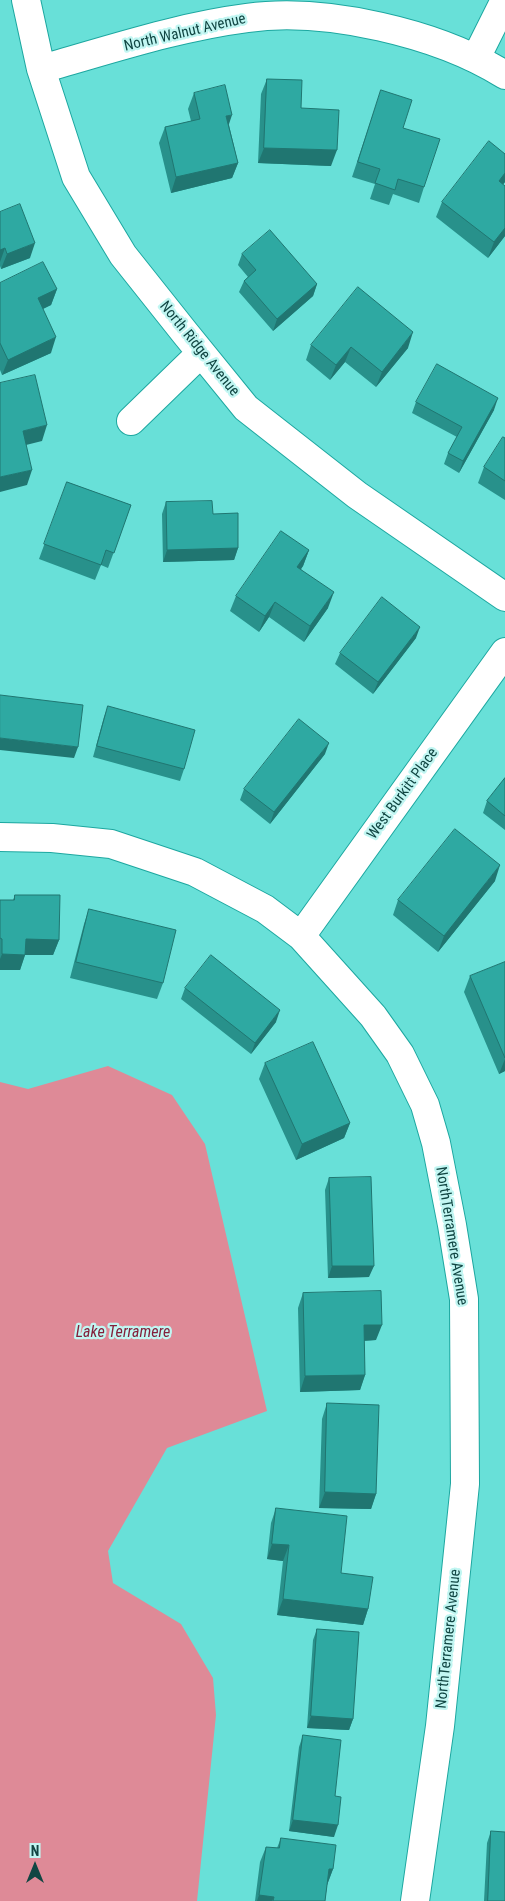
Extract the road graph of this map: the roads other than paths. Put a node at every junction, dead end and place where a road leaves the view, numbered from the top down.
1 (26, 0) edge
2 (505, 0) edge
3 (476, 58) junction
4 (42, 69) junction
5 (505, 75) edge
6 (201, 353) junction
7 (130, 421) dead end
8 (505, 597) edge
9 (505, 652) edge
10 (0, 837) edge
11 (301, 936) junction
12 (415, 1901) edge

1 - 4 street, North Ridge Avenue
2 - 3 street
3 - 4 street, North Walnut Avenue
3 - 5 street, North Walnut Avenue
4 - 6 street, North Ridge Avenue
6 - 7 street
6 - 8 street, North Ridge Avenue
9 - 11 street, West Burkitt Place
10 - 11 street, NorthTerramere Avenue
11 - 12 street, NorthTerramere Avenue

